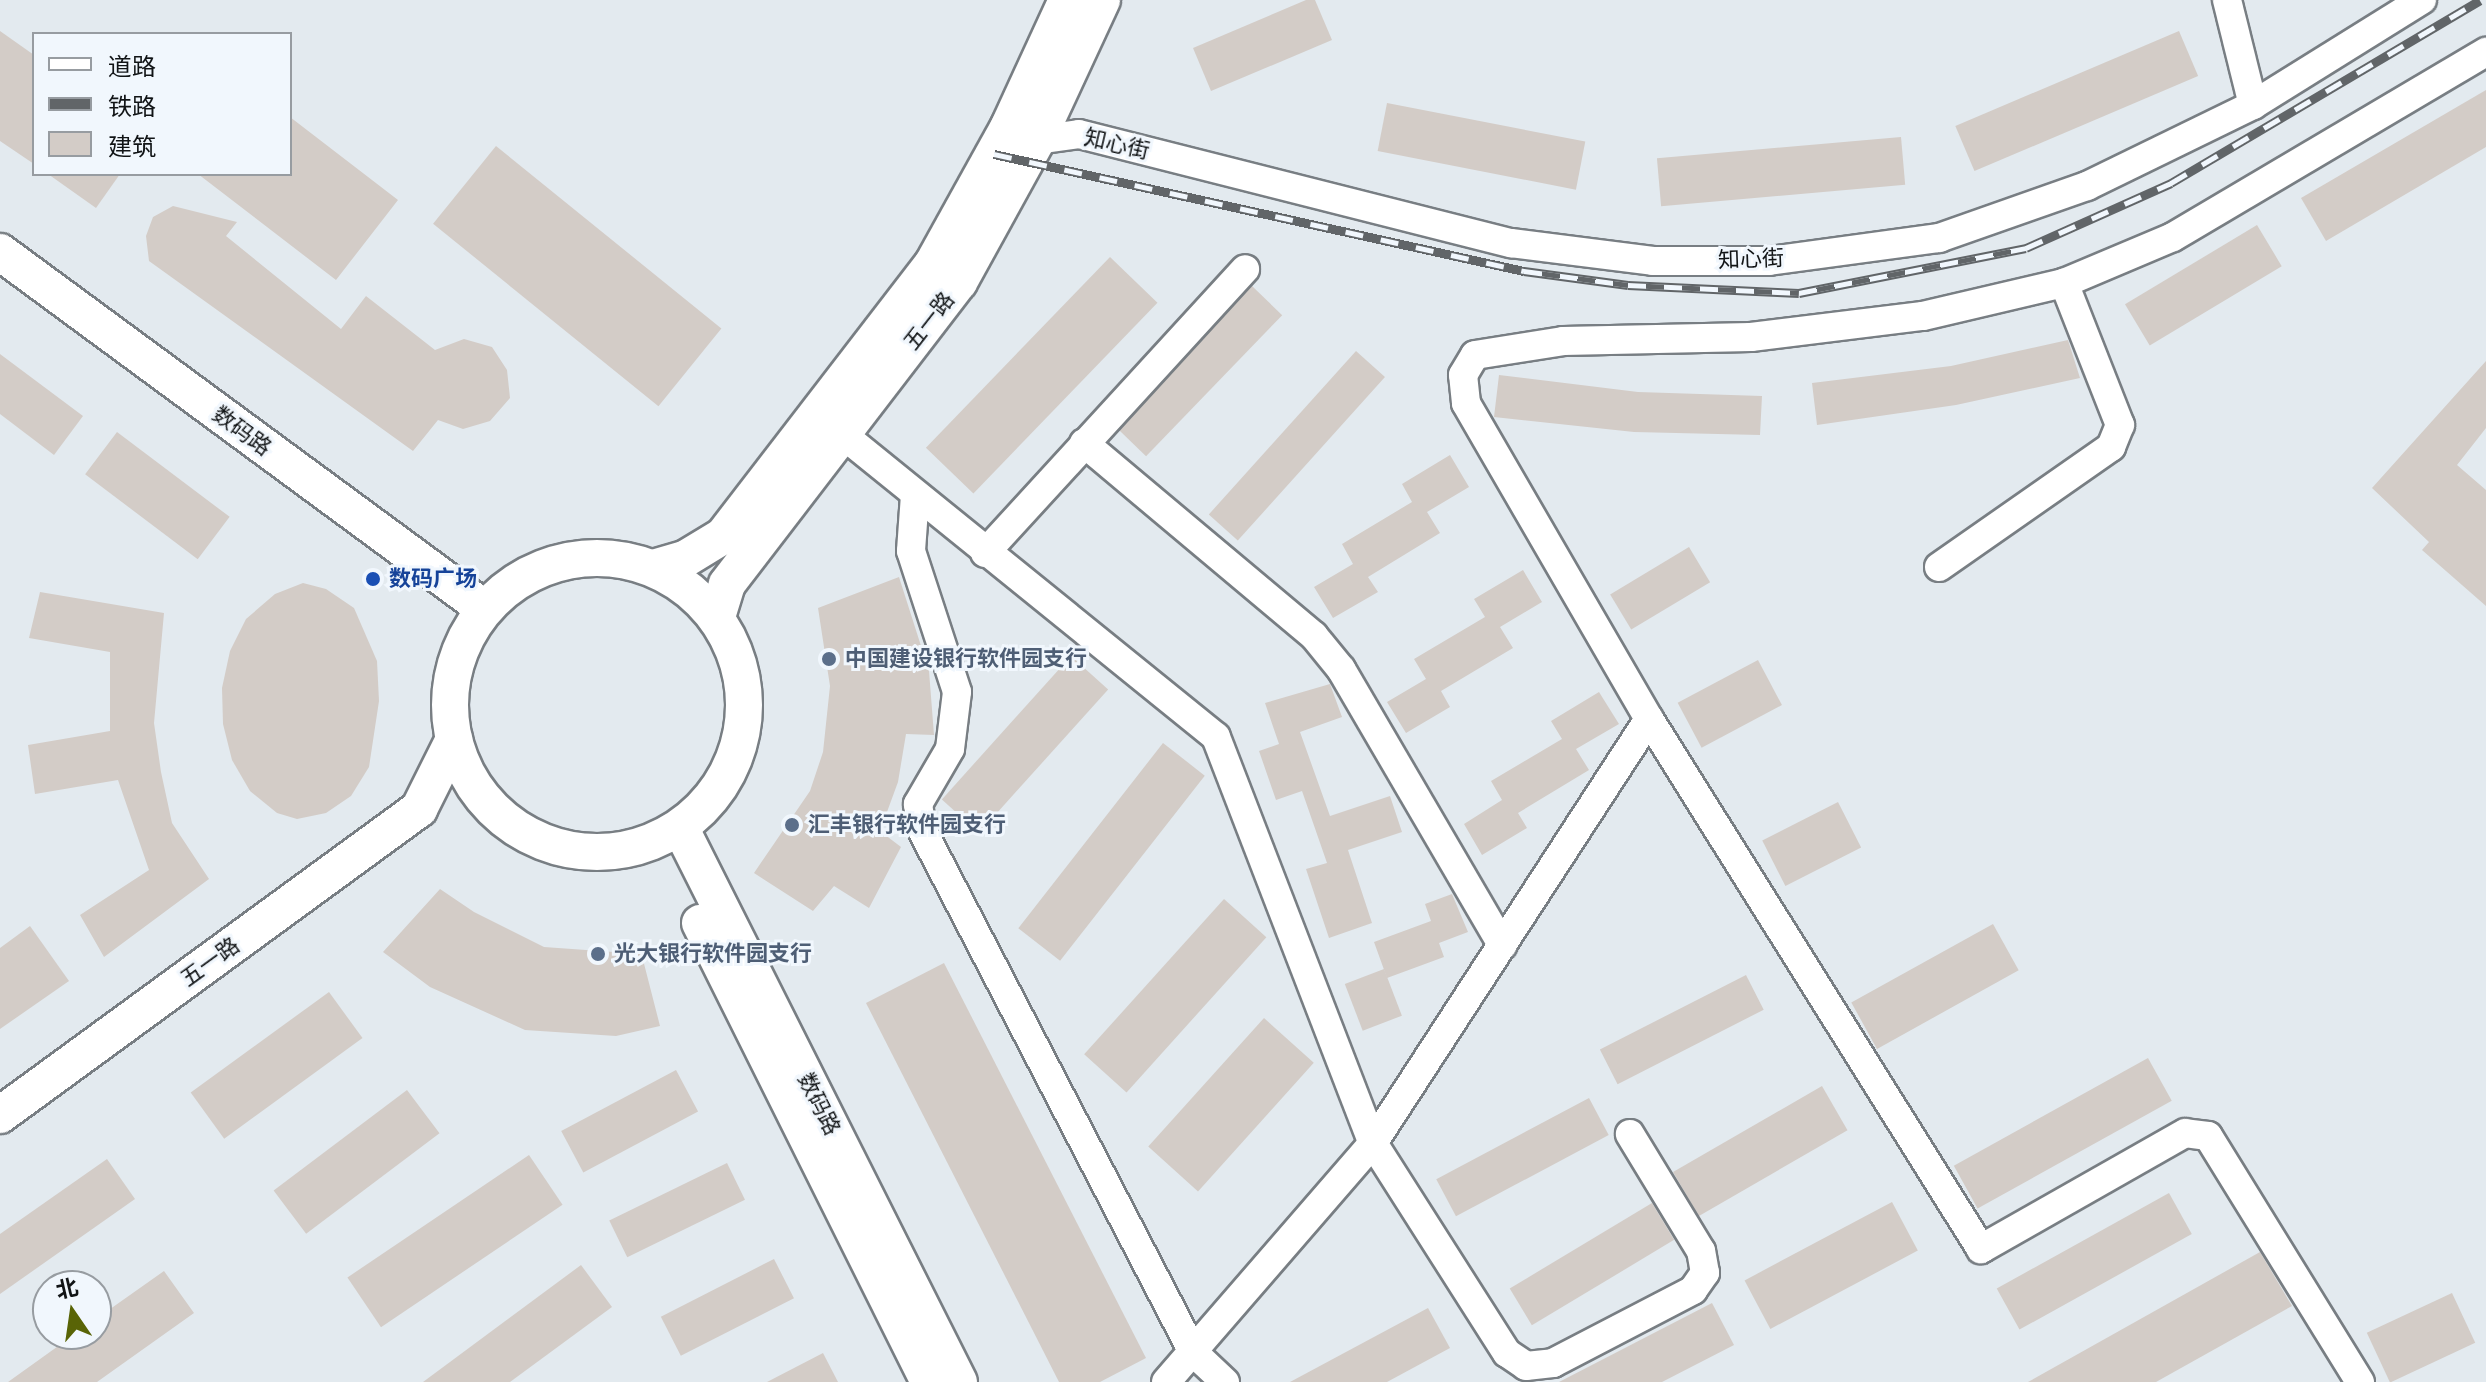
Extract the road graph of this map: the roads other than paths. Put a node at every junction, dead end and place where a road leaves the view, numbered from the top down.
1 (1067, 0) edge
2 (1102, 0) edge
3 (2227, 0) edge
4 (2422, 0) edge
5 (2486, 52) edge
6 (2253, 105) junction
7 (1037, 140) junction
8 (0, 252) edge
9 (1245, 269) dead end
10 (2064, 283) junction
11 (842, 434) junction
12 (1084, 443) junction
13 (915, 495) junction
14 (985, 553) junction
15 (1939, 567) dead end
16 (653, 568) junction
17 (485, 609) junction
18 (717, 617) junction
19 (1649, 719) junction
20 (454, 739) junction
21 (419, 809) junction
22 (494, 811) junction
23 (669, 833) junction
24 (1502, 945) junction
25 (0, 1115) edge
26 (1630, 1134) dead end
27 (1373, 1143) junction
28 (1193, 1352) junction
29 (929, 1382) edge
30 (959, 1382) edge
31 (1166, 1382) edge
32 (1225, 1382) edge
33 (2360, 1382) edge

1 - 16 main road, 五一路
2 - 7 main road, 五一路
3 - 6 street
4 - 6 street, 知心街
5 - 10 street
6 - 7 street, 知心街
7 - 11 main road, 五一路
8 - 17 main road, 数码路
9 - 12 street
10 - 15 street
10 - 19 street
11 - 13 street
11 - 18 main road, 五一路
12 - 14 street
12 - 24 street
13 - 14 street
13 - 28 street
14 - 27 street
16 - 17 main road
16 - 18 main road
17 - 20 main road
18 - 23 main road
19 - 24 street
19 - 33 street
20 - 21 main road
20 - 22 main road
21 - 22 main road
21 - 25 main road, 五一路
22 - 23 main road
23 - 29 main road, 数码路
23 - 30 main road, 数码路
24 - 27 street
26 - 27 street
27 - 28 street
28 - 31 street
28 - 32 street

